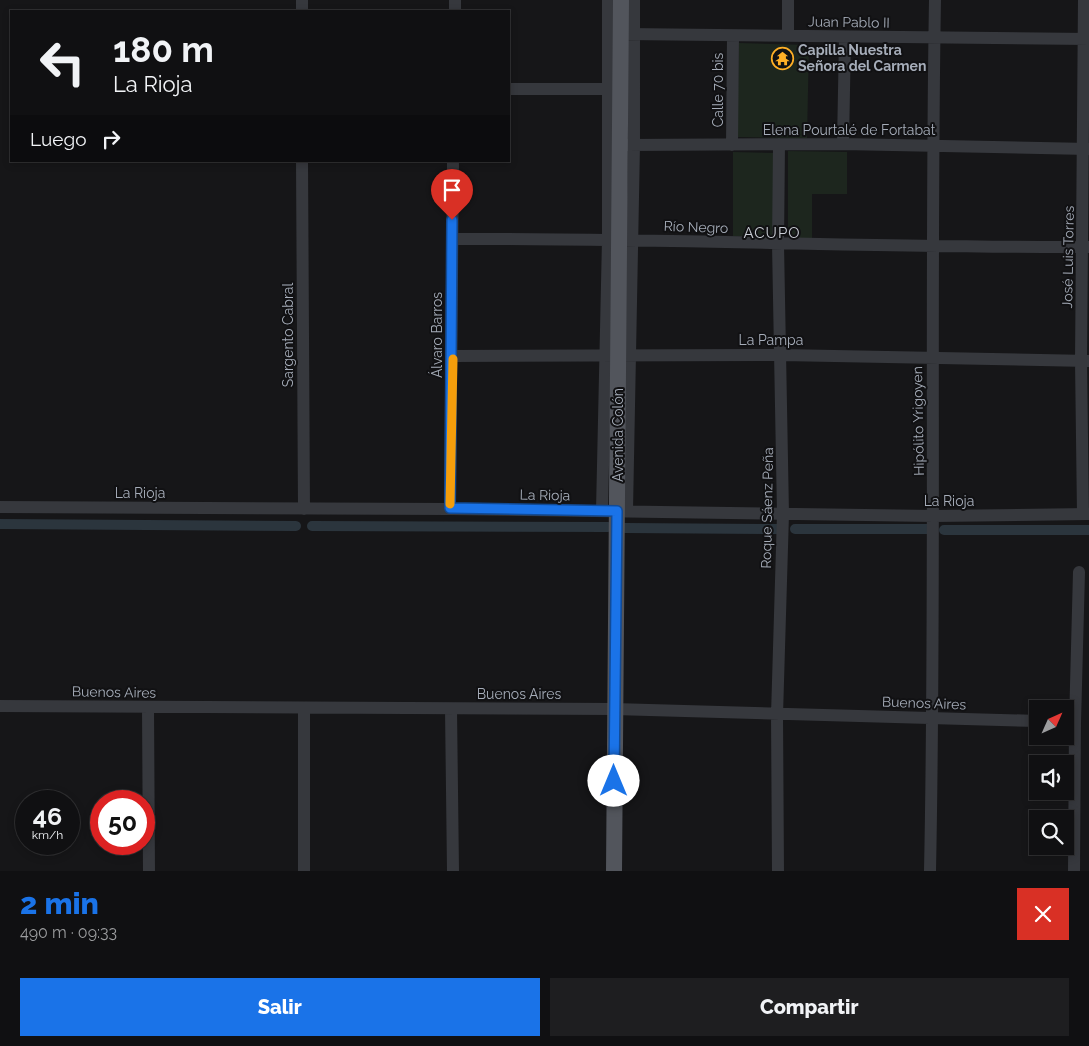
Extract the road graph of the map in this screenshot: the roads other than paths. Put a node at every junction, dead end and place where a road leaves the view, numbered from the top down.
1 (608, 0) edge
2 (622, 0) edge
3 (634, 0) edge
4 (788, 0) edge
5 (935, 0) edge
6 (1084, 0) edge
7 (621, 34) junction
8 (733, 36) junction
9 (788, 36) junction
10 (844, 37) junction
11 (934, 38) junction
12 (1086, 39) edge
13 (510, 89) edge
14 (608, 89) junction
15 (622, 144) junction
16 (779, 144) junction
17 (843, 144) junction
18 (732, 145) junction
19 (934, 146) junction
20 (1087, 149) edge
21 (302, 162) edge
22 (453, 162) edge
23 (452, 239) junction
24 (620, 239) junction
25 (778, 244) junction
26 (933, 244) junction
27 (1086, 247) edge
28 (782, 354) junction
29 (453, 356) junction
30 (618, 356) junction
31 (932, 358) junction
32 (1085, 361) edge
33 (0, 507) edge
34 (450, 508) junction
35 (304, 510) junction
36 (615, 511) junction
37 (783, 514) junction
38 (1086, 514) edge
39 (934, 516) junction
40 (1079, 572) dead end
41 (1071, 700) edge
42 (0, 706) edge
43 (148, 708) junction
44 (304, 708) junction
45 (451, 709) junction
46 (614, 709) junction
47 (777, 714) junction
48 (933, 718) junction
49 (1029, 722) edge
50 (1071, 745) edge
51 (149, 871) edge
52 (304, 871) edge
53 (453, 871) edge
54 (614, 871) edge
55 (778, 871) edge
56 (930, 871) edge
57 (1074, 871) edge

1 - 7 street, Avenida Colón
2 - 7 main road, Avenida Colón
3 - 7 street, Avenida Colón
4 - 9 street
5 - 11 street, Hipólito Yrigoyen
6 - 12 street, José Luis Torres
7 - 8 street, Juan Pablo II
7 - 14 street, Avenida Colón
7 - 15 main road, Avenida Colón
8 - 9 street, Juan Pablo II
8 - 18 street, Calle 70 bis
9 - 10 street, Juan Pablo II
10 - 11 street, Juan Pablo II
10 - 17 street
11 - 12 street, Juan Pablo II
11 - 19 street, Hipólito Yrigoyen
12 - 20 street, José Luis Torres
13 - 14 street
14 - 15 street, Avenida Colón
15 - 18 street, Elena Pourtalé de Fortabat
15 - 24 main road, Avenida Colón
16 - 17 street, Elena Pourtalé de Fortabat
16 - 18 street, Elena Pourtalé de Fortabat
16 - 25 street, Roque Sáenz Peña
17 - 19 street, Elena Pourtalé de Fortabat
19 - 20 street, Elena Pourtalé de Fortabat
19 - 26 street, Hipólito Yrigoyen
20 - 27 street, José Luis Torres
21 - 35 street, Sargento Cabral
22 - 23 street, Álvaro Barros
23 - 24 street, Río Negro
23 - 29 street, Álvaro Barros
24 - 25 street, Río Negro
24 - 30 main road, Avenida Colón
25 - 26 street, Río Negro
25 - 28 street, Roque Sáenz Peña
26 - 27 street, Río Negro
26 - 31 street, Hipólito Yrigoyen
27 - 32 street, José Luis Torres
28 - 30 street, La Pampa
28 - 31 street, La Pampa
28 - 37 street, Roque Sáenz Peña
29 - 30 street, La Pampa
29 - 34 street, Álvaro Barros
30 - 36 main road, Avenida Colón
31 - 32 street, La Pampa
31 - 39 street, Hipólito Yrigoyen
32 - 38 street, José Luis Torres
33 - 35 street, La Rioja
34 - 35 street, La Rioja
34 - 36 street, La Rioja
36 - 37 street, La Rioja
36 - 46 main road, Avenida Colón
37 - 39 street, La Rioja
37 - 47 street, Roque Sáenz Peña
38 - 39 street, La Rioja
39 - 48 street, Hipólito Yrigoyen
40 - 41 street
42 - 43 street, Buenos Aires
43 - 44 street, Buenos Aires
43 - 51 street
44 - 45 street, Buenos Aires
44 - 52 street
45 - 46 street, Buenos Aires
45 - 53 street
46 - 47 street, Buenos Aires
46 - 54 main road, Avenida Colón
47 - 48 street, Buenos Aires
47 - 55 street, Roque Sáenz Peña
48 - 49 street, Buenos Aires
48 - 56 street, Hipólito Yrigoyen
50 - 57 street

